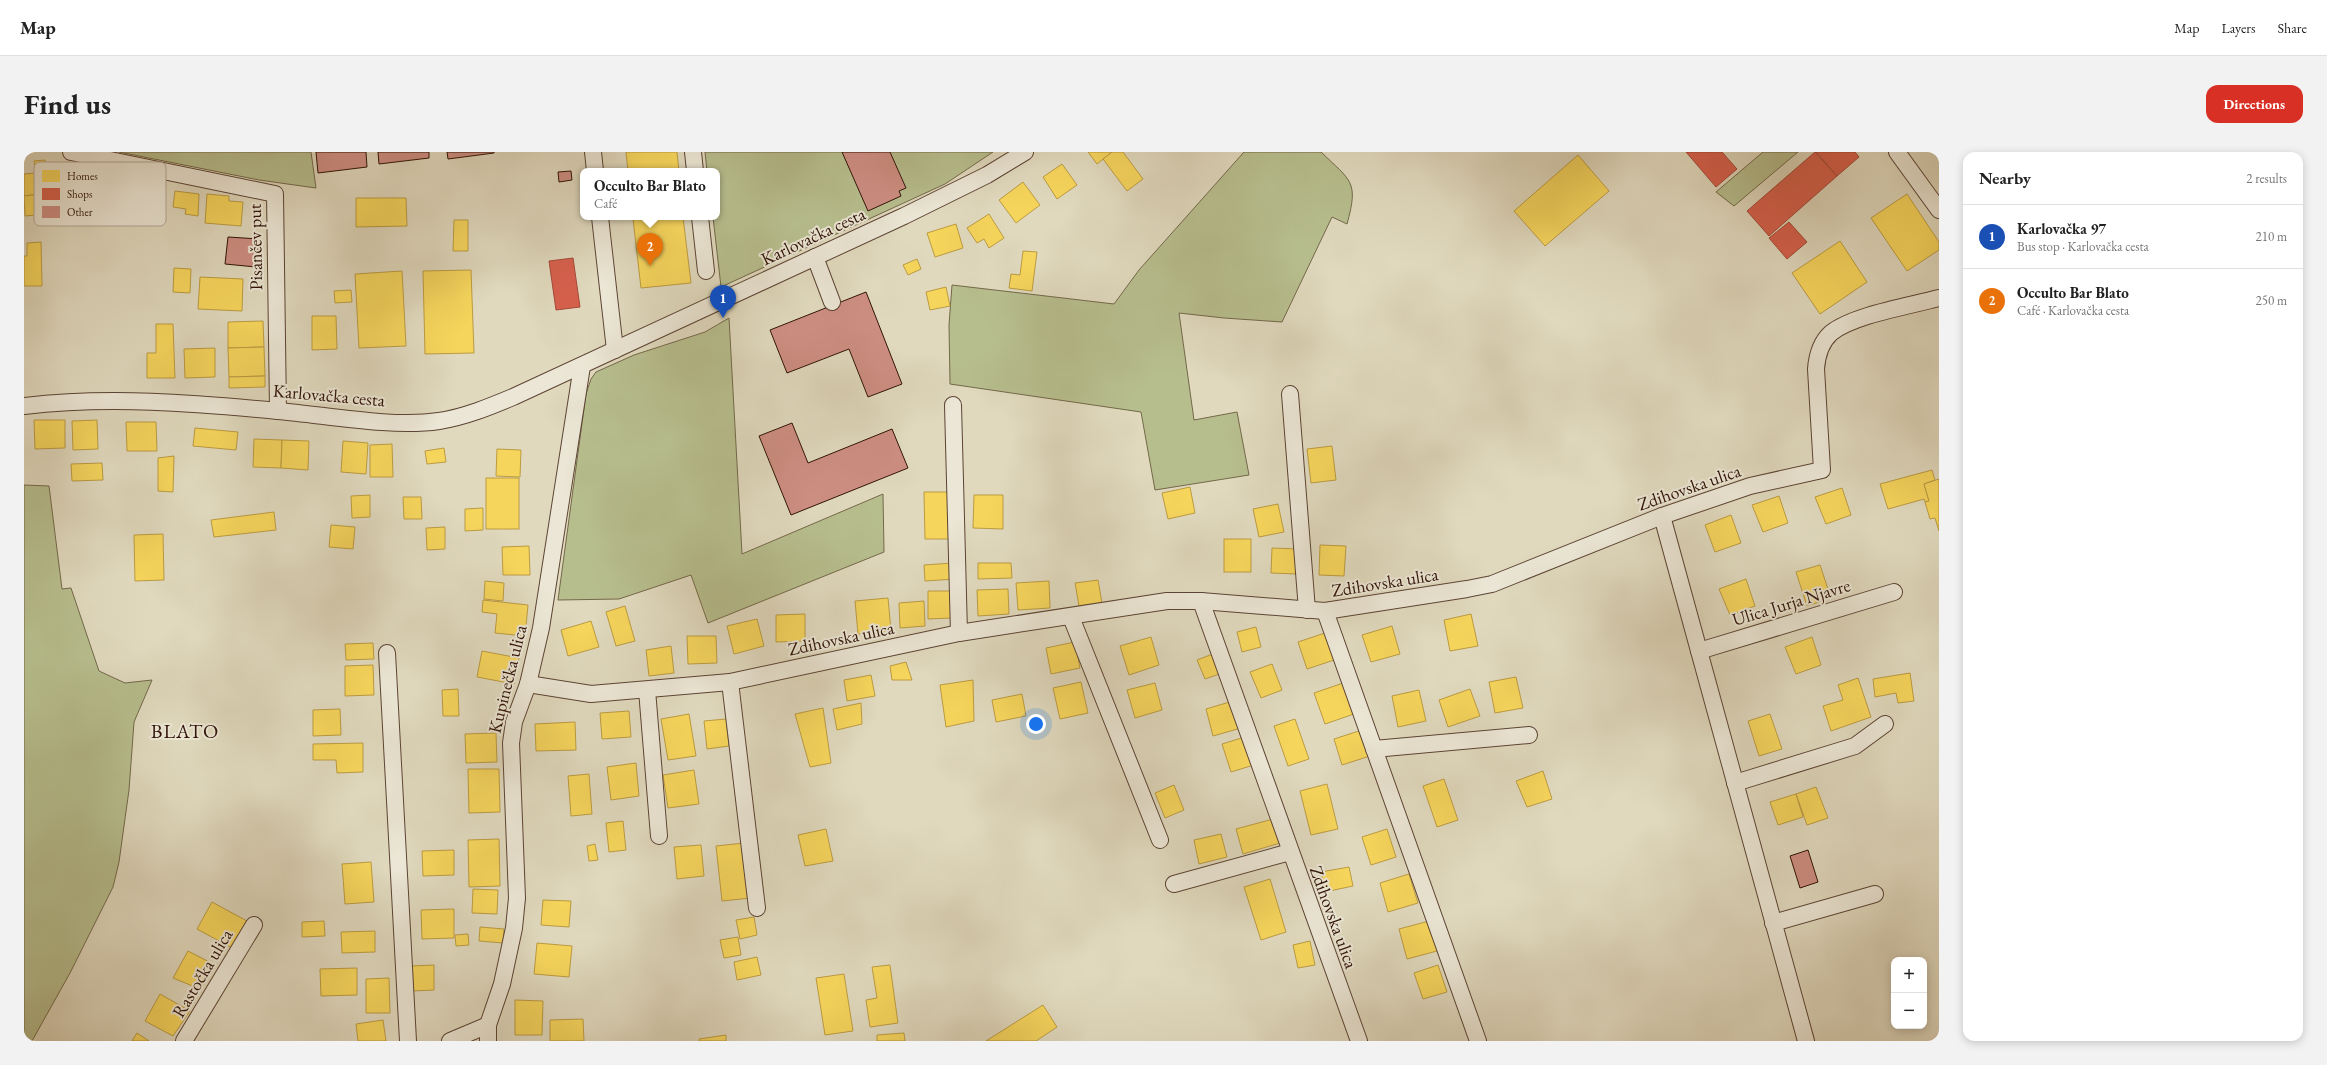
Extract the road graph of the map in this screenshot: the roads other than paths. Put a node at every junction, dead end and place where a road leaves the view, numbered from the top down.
1 (71, 152) edge
2 (593, 152) edge
3 (693, 152) edge
4 (1025, 152) edge
5 (1897, 152) edge
6 (120, 162) edge
7 (595, 168) edge
8 (695, 168) edge
9 (166, 172) edge
10 (1939, 210) edge
11 (600, 220) edge
12 (700, 220) edge
13 (815, 257) junction
14 (706, 271) dead end
15 (1939, 298) edge
16 (832, 302) dead end
17 (615, 350) junction
18 (582, 366) junction
19 (1290, 394) dead end
20 (953, 405) dead end
21 (24, 406) edge
22 (278, 411) junction
23 (1662, 516) junction
24 (1894, 592) dead end
25 (1201, 601) junction
26 (1307, 610) junction
27 (1325, 611) junction
28 (1071, 617) junction
29 (959, 634) junction
30 (1699, 651) junction
31 (387, 653) dead end
32 (730, 682) junction
33 (528, 684) junction
34 (647, 690) junction
35 (1885, 724) dead end
36 (1529, 735) dead end
37 (1374, 749) junction
38 (1735, 783) junction
39 (659, 836) dead end
40 (1160, 840) dead end
41 (1290, 852) junction
42 (1174, 884) dead end
43 (1875, 894) dead end
44 (757, 908) dead end
45 (1773, 923) junction
46 (254, 925) dead end
47 (488, 1033) edge
48 (184, 1041) edge
49 (408, 1041) edge
50 (450, 1041) edge
51 (1359, 1041) edge
52 (1478, 1041) edge
53 (1806, 1041) edge

1 - 6 street, Pisančev put
2 - 7 street
3 - 8 street
4 - 13 street, Karlovačka cesta
5 - 10 street
9 - 22 street, Pisančev put
11 - 17 street
12 - 14 street
13 - 16 street
13 - 17 street, Karlovačka cesta
15 - 23 street, Zdihovska ulica
17 - 18 street, Karlovačka cesta
18 - 22 street, Karlovačka cesta
18 - 33 street, Kupinečka ulica
19 - 26 street
20 - 29 street
21 - 22 street, Karlovačka cesta
23 - 27 street, Zdihovska ulica
23 - 30 street
24 - 30 street, Ulica Jurja Njavre
25 - 26 street, Zdihovska ulica
25 - 28 street, Zdihovska ulica
25 - 41 street, Zdihovska ulica
26 - 27 street, Zdihovska ulica
27 - 37 street, Zdihovska ulica
28 - 29 street, Zdihovska ulica
28 - 40 street
29 - 32 street, Zdihovska ulica
30 - 38 street
31 - 49 street
32 - 34 street, Zdihovska ulica
32 - 44 street
33 - 34 street, Zdihovska ulica
33 - 47 street, Kupinečka ulica
34 - 39 street
35 - 38 street
36 - 37 street
37 - 52 street, Zdihovska ulica
38 - 45 street
41 - 42 street
41 - 51 street, Zdihovska ulica
43 - 45 street
45 - 53 street
46 - 48 street, Rastočka ulica
47 - 50 street, Kupinečka ulica

